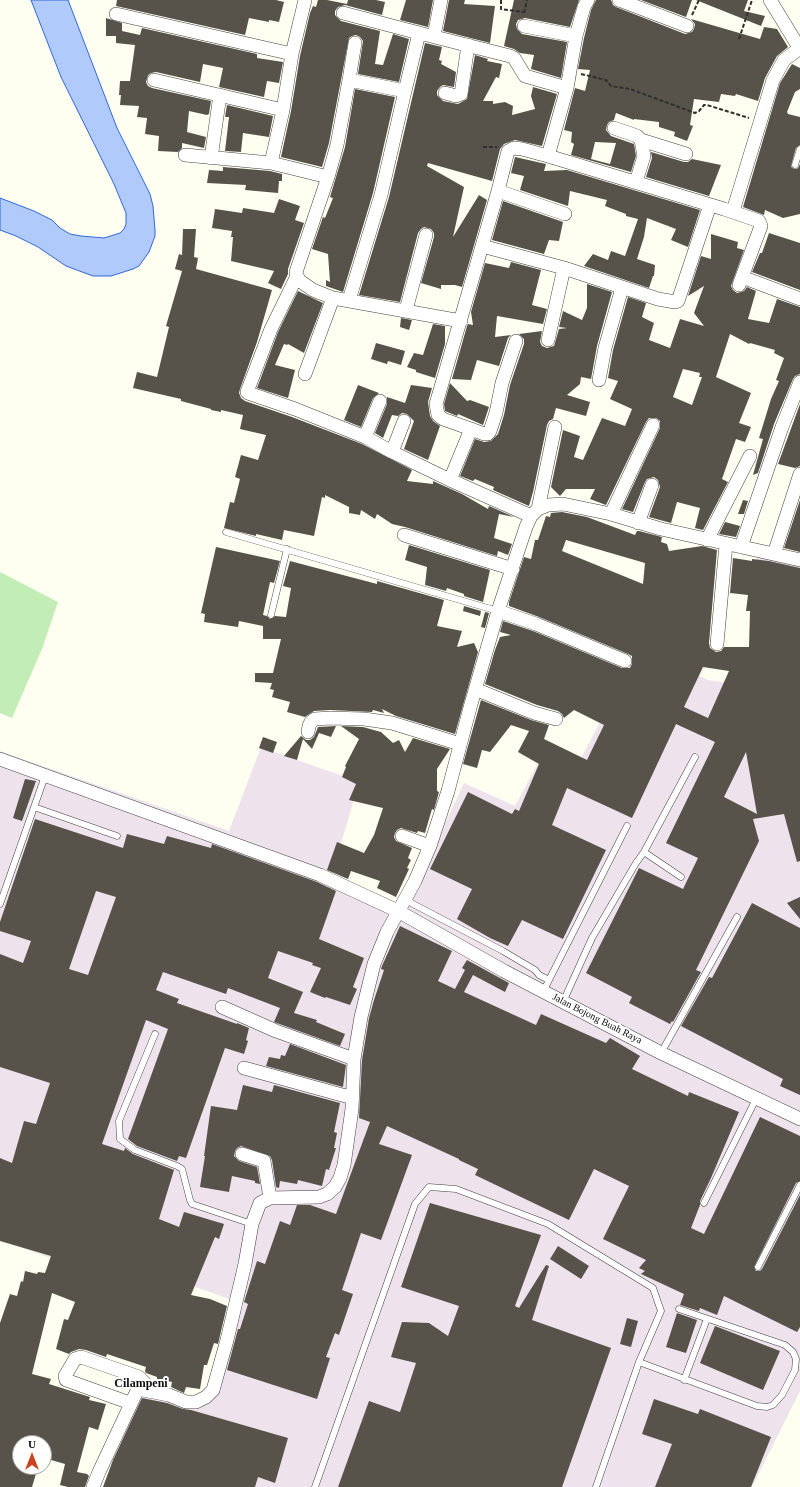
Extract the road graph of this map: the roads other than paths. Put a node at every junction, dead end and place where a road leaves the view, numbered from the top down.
1 (304, 0) edge
2 (441, 0) edge
3 (588, 0) edge
4 (619, 0) edge
5 (770, 0) edge
6 (343, 13) dead end
7 (116, 14) dead end
8 (524, 19) road end
9 (687, 26) dead end
10 (419, 33) junction
11 (434, 36) junction
12 (576, 36) junction
13 (355, 43) dead end
14 (468, 45) junction
15 (800, 48) edge
16 (292, 54) junction
17 (154, 80) dead end
18 (349, 80) junction
19 (567, 88) junction
20 (405, 91) junction
21 (445, 93) dead end
22 (220, 95) junction
23 (283, 110) junction
24 (614, 128) dead end
25 (641, 140) junction
26 (800, 149) edge
27 (742, 150) dead end
28 (686, 154) dead end
29 (185, 155) dead end
30 (548, 156) junction
31 (211, 158) junction
32 (271, 163) junction
33 (795, 165) dead end
34 (328, 176) junction
35 (636, 182) junction
36 (498, 191) junction
37 (710, 205) junction
38 (728, 210) junction
39 (565, 214) dead end
40 (426, 235) dead end
41 (482, 246) junction
42 (564, 268) junction
43 (297, 276) junction
44 (622, 288) junction
45 (333, 298) junction
46 (800, 299) edge
47 (349, 300) junction
48 (406, 310) junction
49 (461, 321) junction
50 (548, 340) dead end
51 (516, 341) dead end
52 (305, 374) dead end
53 (599, 380) dead end
54 (800, 382) edge
55 (380, 401) dead end
56 (404, 421) dead end
57 (653, 425) dead end
58 (555, 427) dead end
59 (471, 429) junction
60 (365, 437) junction
61 (392, 452) junction
62 (750, 456) dead end
63 (800, 474) edge
64 (450, 480) junction
65 (652, 485) dead end
66 (534, 513) junction
67 (611, 514) junction
68 (638, 523) junction
69 (226, 532) dead end
70 (404, 535) dead end
71 (707, 540) junction
72 (726, 544) junction
73 (741, 547) junction
74 (287, 549) junction
75 (774, 554) junction
76 (800, 560) edge
77 (513, 569) junction
78 (498, 611) junction
79 (271, 615) dead end
80 (717, 644) dead end
81 (625, 661) dead end
82 (475, 689) junction
83 (556, 719) dead end
84 (308, 732) dead end
85 (460, 744) junction
86 (695, 757) dead end
87 (0, 759) edge
88 (45, 776) junction
89 (34, 807) junction
90 (627, 826) dead end
91 (117, 836) dead end
92 (402, 836) dead end
93 (430, 846) junction
94 (644, 852) junction
95 (681, 877) dead end
96 (405, 898) junction
97 (0, 904) edge
98 (398, 911) junction
99 (737, 917) dead end
100 (546, 986) junction
101 (563, 1002) junction
102 (222, 1007) dead end
103 (155, 1034) dead end
104 (661, 1052) junction
105 (354, 1059) junction
106 (244, 1068) dead end
107 (353, 1098) junction
108 (756, 1099) junction
109 (800, 1119) edge
110 (242, 1154) dead end
111 (800, 1185) edge
112 (270, 1198) junction
113 (704, 1203) dead end
114 (252, 1224) junction
115 (758, 1267) dead end
116 (679, 1309) dead end
117 (707, 1319) junction
118 (639, 1362) junction
119 (684, 1380) junction
120 (153, 1392) junction
121 (130, 1403) junction
122 (93, 1487) edge
123 (315, 1487) edge
124 (596, 1487) edge

1 - 16 street
2 - 11 street
3 - 12 street
4 - 9 street
5 - 15 street
6 - 10 street
7 - 16 street
8 - 12 street
10 - 11 street
10 - 20 street
11 - 14 street
12 - 19 street
13 - 18 street
14 - 19 street
14 - 21 street
15 - 38 street
16 - 23 street
17 - 22 street
18 - 20 street
18 - 34 street
19 - 30 street
20 - 47 street
22 - 23 street
22 - 31 street
23 - 32 street
24 - 25 street
25 - 28 street
25 - 35 street
26 - 33 lane
27 - 38 street
29 - 31 street
30 - 35 street
30 - 36 street
31 - 32 street
32 - 34 street
34 - 43 street
35 - 37 street
36 - 39 street
36 - 41 street
37 - 38 street
37 - 44 street
38 - 46 street
40 - 48 street
41 - 42 street
41 - 49 street
42 - 44 street
42 - 50 street
43 - 45 street
43 - 60 street
44 - 53 street
45 - 47 street
45 - 52 street
47 - 48 street
48 - 49 street
49 - 59 street
51 - 59 street
54 - 73 street
55 - 60 street
56 - 61 street
57 - 67 street
58 - 66 street
59 - 64 street
60 - 61 street
61 - 64 street
62 - 71 street
63 - 75 street
64 - 66 street
65 - 68 street
66 - 67 street
66 - 77 street
67 - 68 street
68 - 71 street
69 - 74 lane
70 - 77 street
71 - 72 street
72 - 73 street
72 - 80 street
73 - 75 street
74 - 78 lane
74 - 79 lane
75 - 76 street
77 - 78 street
78 - 81 street
78 - 82 street
82 - 83 street
82 - 85 street
84 - 85 street
85 - 93 street
86 - 94 lane
87 - 88 street, Jalan Bojong Buah Raya
88 - 89 lane
88 - 98 street, Jalan Bojong Buah Raya
89 - 91 lane
89 - 97 lane
90 - 100 lane
92 - 93 street
93 - 96 street
94 - 95 lane
94 - 101 lane
96 - 98 street
96 - 100 lane
98 - 100 street, Jalan Bojong Buah Raya
98 - 105 street
99 - 104 lane
100 - 101 street, Jalan Bojong Buah Raya
101 - 104 street, Jalan Bojong Buah Raya
102 - 105 street
103 - 114 lane
104 - 108 street, Jalan Bojong Buah Raya
105 - 107 street
106 - 107 street
107 - 112 street
108 - 109 street, Jalan Bojong Buah Raya
108 - 113 lane
110 - 112 street
111 - 115 lane
112 - 114 street
114 - 120 street
116 - 117 lane
117 - 119 lane
117 - 119 lane
118 - 119 lane
118 - 123 lane
118 - 124 lane
120 - 121 street
120 - 121 street
121 - 122 street

